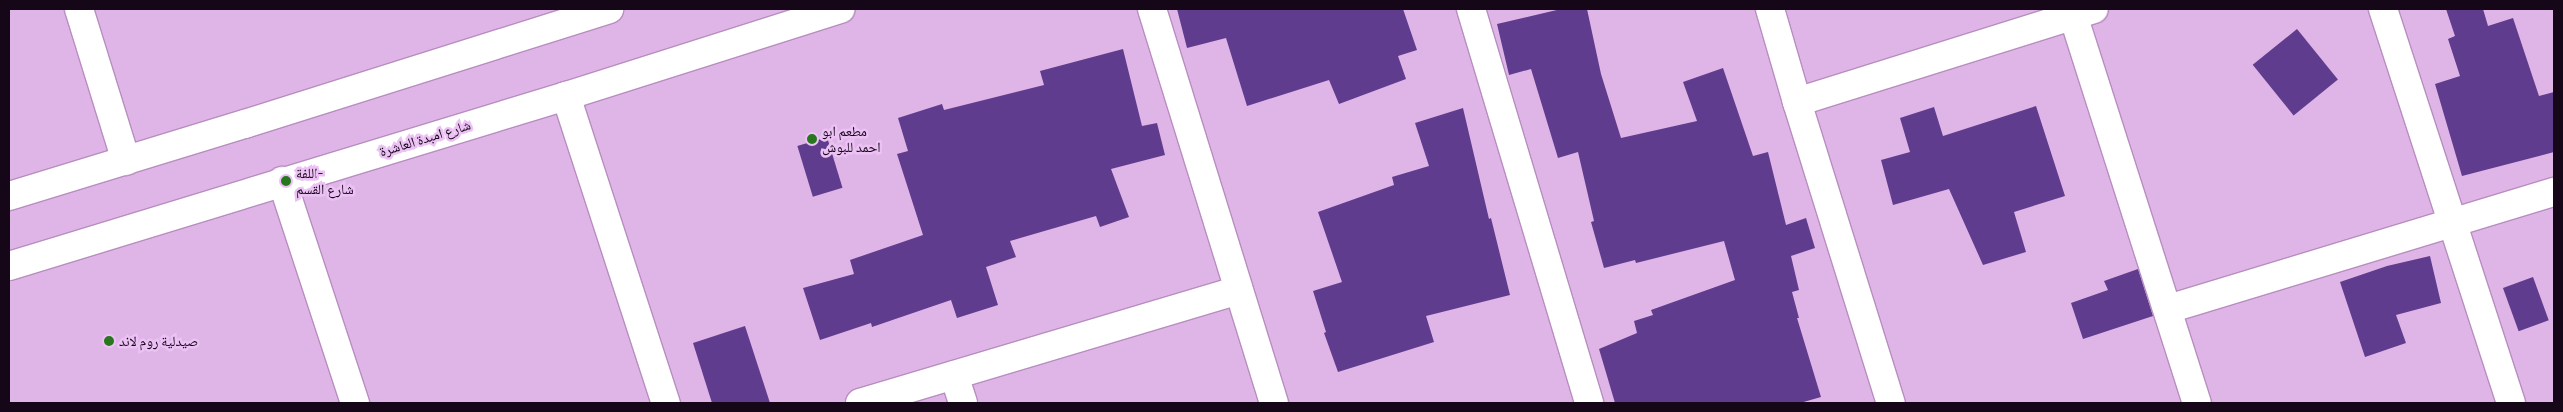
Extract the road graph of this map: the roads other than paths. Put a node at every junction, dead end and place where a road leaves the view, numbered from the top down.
1 (79, 9) edge
2 (609, 9) edge
3 (842, 9) edge
4 (1152, 9) edge
5 (1470, 9) edge
6 (1770, 9) edge
7 (2383, 9) edge
8 (2084, 12) edge
9 (566, 96) junction
10 (1797, 102) junction
11 (126, 161) junction
12 (282, 181) junction
13 (2554, 192) edge
14 (9, 196) edge
15 (2451, 223) junction
16 (9, 266) edge
17 (1239, 290) junction
18 (2168, 309) junction
19 (954, 375) junction
20 (355, 403) edge
21 (666, 403) edge
22 (860, 403) edge
23 (963, 403) edge
24 (1274, 403) edge
25 (1589, 403) edge
26 (1891, 403) edge
27 (2197, 403) edge
28 (2511, 403) edge

1 - 11 street
2 - 11 street
3 - 9 street, شارع امبدة العاشرة
4 - 17 street
5 - 25 street
6 - 10 street
7 - 15 street
8 - 10 street
8 - 18 street
9 - 12 street, شارع امبدة العاشرة
9 - 21 street
10 - 26 street
11 - 14 street
12 - 16 street, شارع امبدة العاشرة
12 - 20 street
13 - 15 street
15 - 18 street
15 - 28 street
17 - 19 street
17 - 24 street
18 - 27 street
19 - 22 street
19 - 23 street

